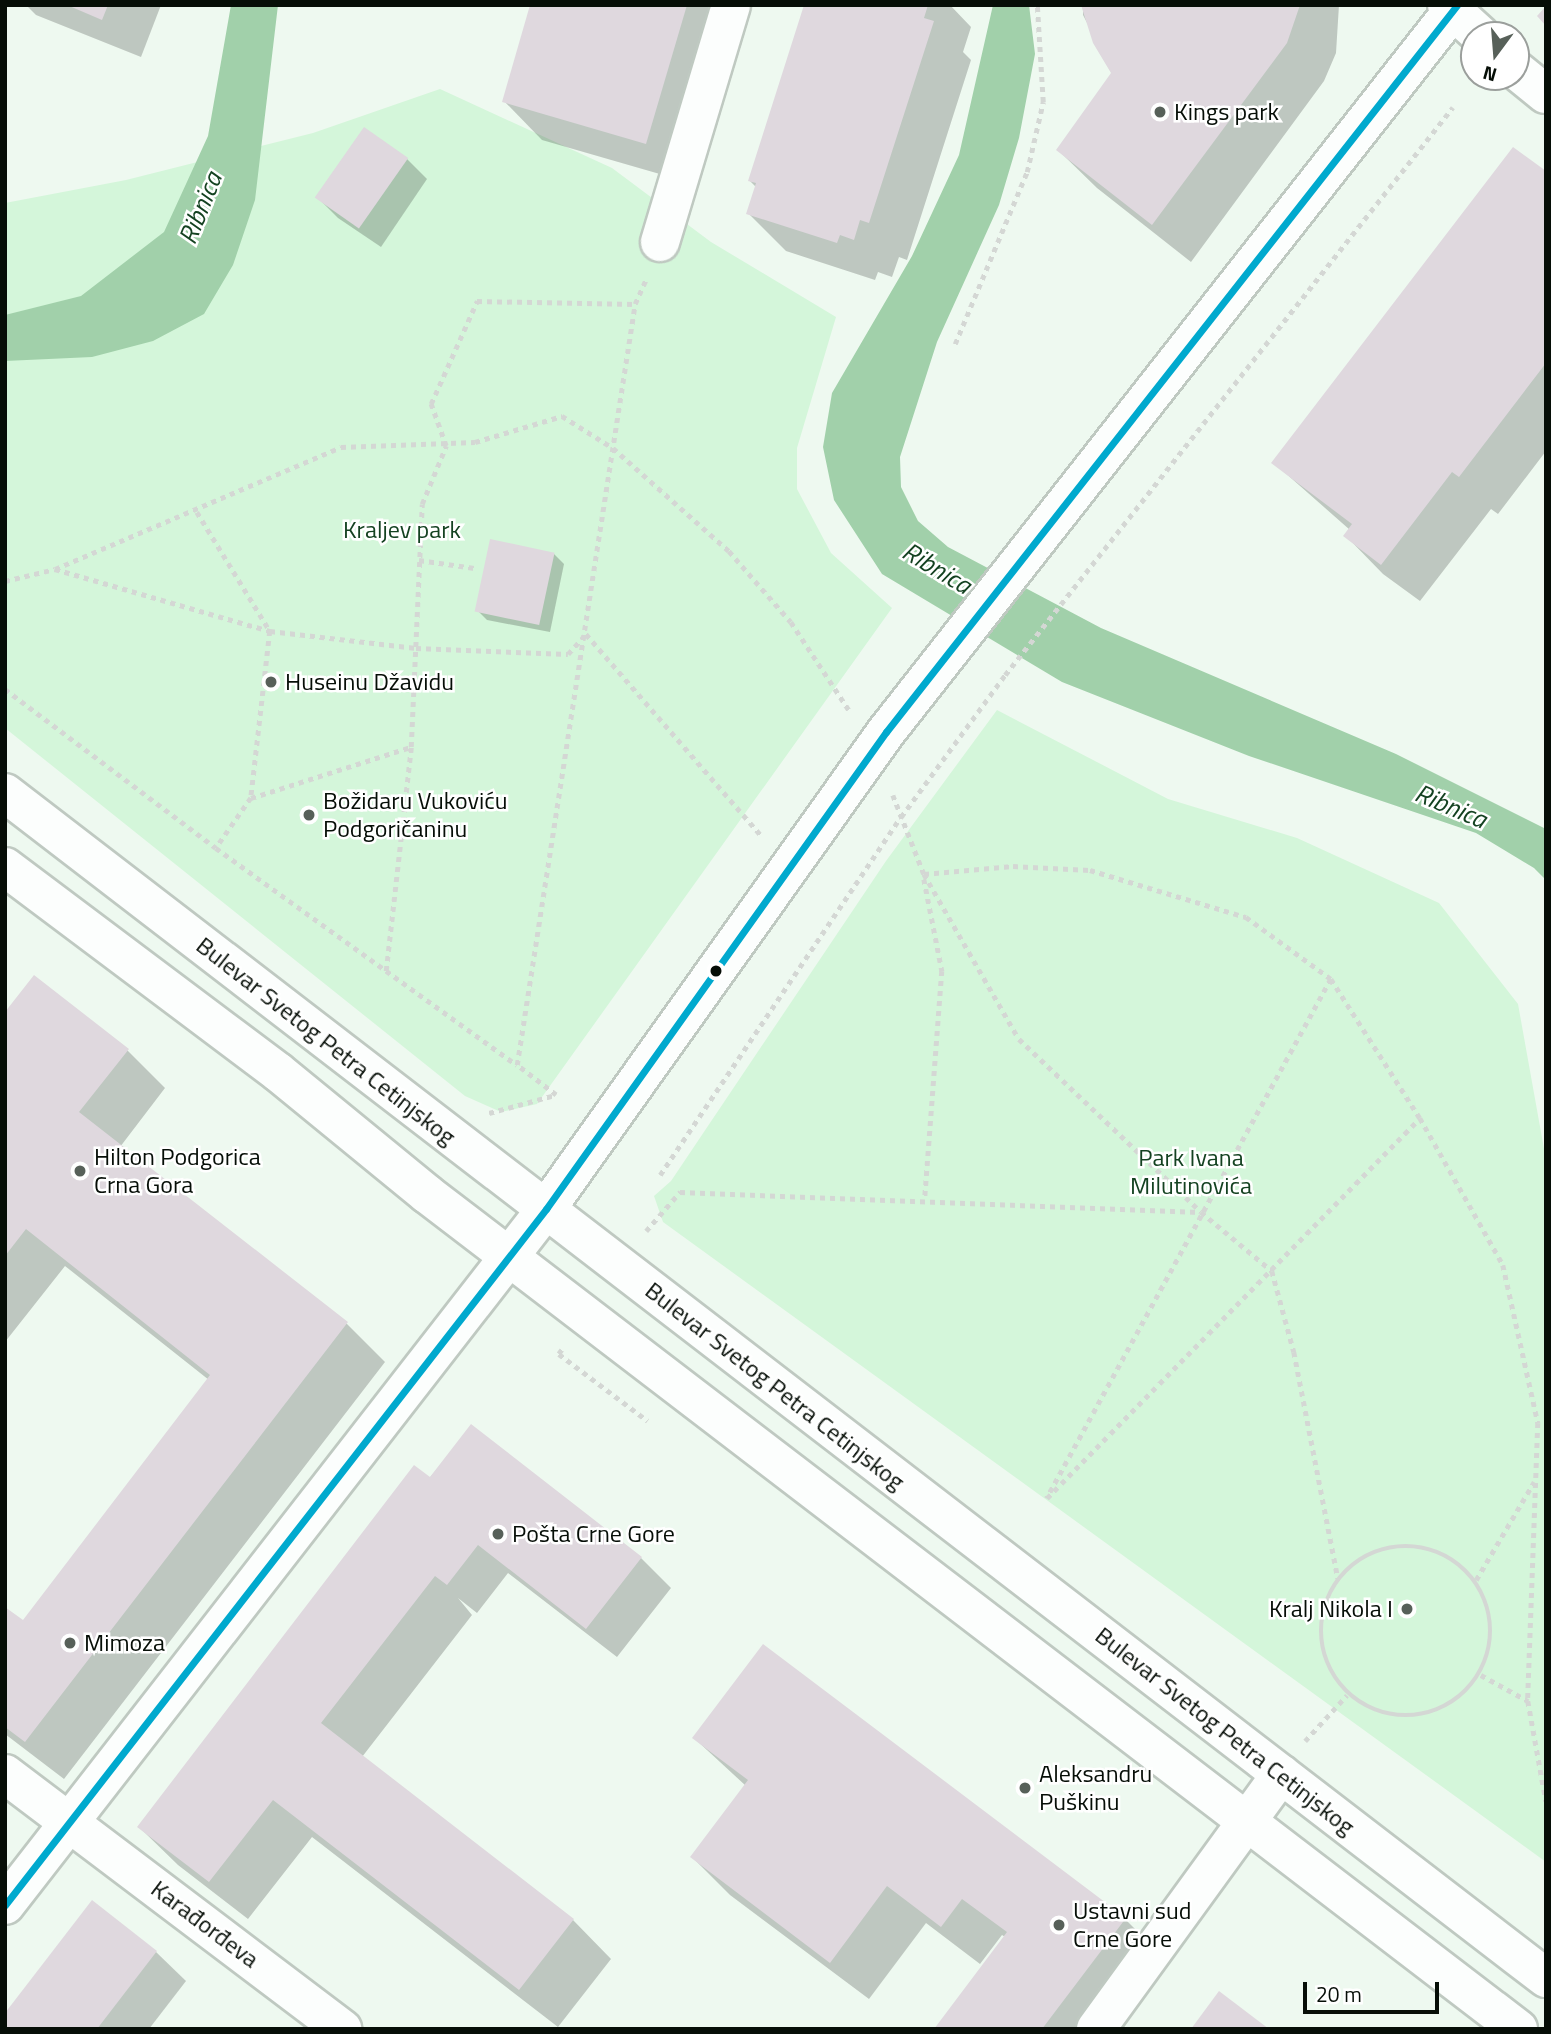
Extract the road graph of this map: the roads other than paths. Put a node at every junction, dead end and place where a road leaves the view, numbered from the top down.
1 (731, 5) edge
2 (1459, 14) edge
3 (1530, 81) edge
4 (1546, 94) edge
5 (660, 242) dead end
6 (5, 793) edge
7 (5, 867) edge
8 (546, 1209) junction
9 (510, 1256) junction
10 (5, 1774) edge
11 (1281, 1774) junction
12 (69, 1820) junction
13 (1248, 1822) junction
14 (5, 1905) edge
15 (1546, 1978) edge
16 (342, 2029) edge
17 (1096, 2029) edge
18 (1518, 2029) edge

1 - 5 main road
2 - 8 main road
3 - 4 main road
6 - 8 main road, Bulevar Svetog Petra Cetinjskog
7 - 9 main road
8 - 9 main road
8 - 11 main road, Bulevar Svetog Petra Cetinjskog
9 - 12 main road
9 - 13 main road
10 - 12 main road, Karađorđeva
11 - 13 main road
11 - 15 main road, Bulevar Svetog Petra Cetinjskog
12 - 14 main road
12 - 16 main road, Karađorđeva
13 - 17 main road
13 - 18 main road

